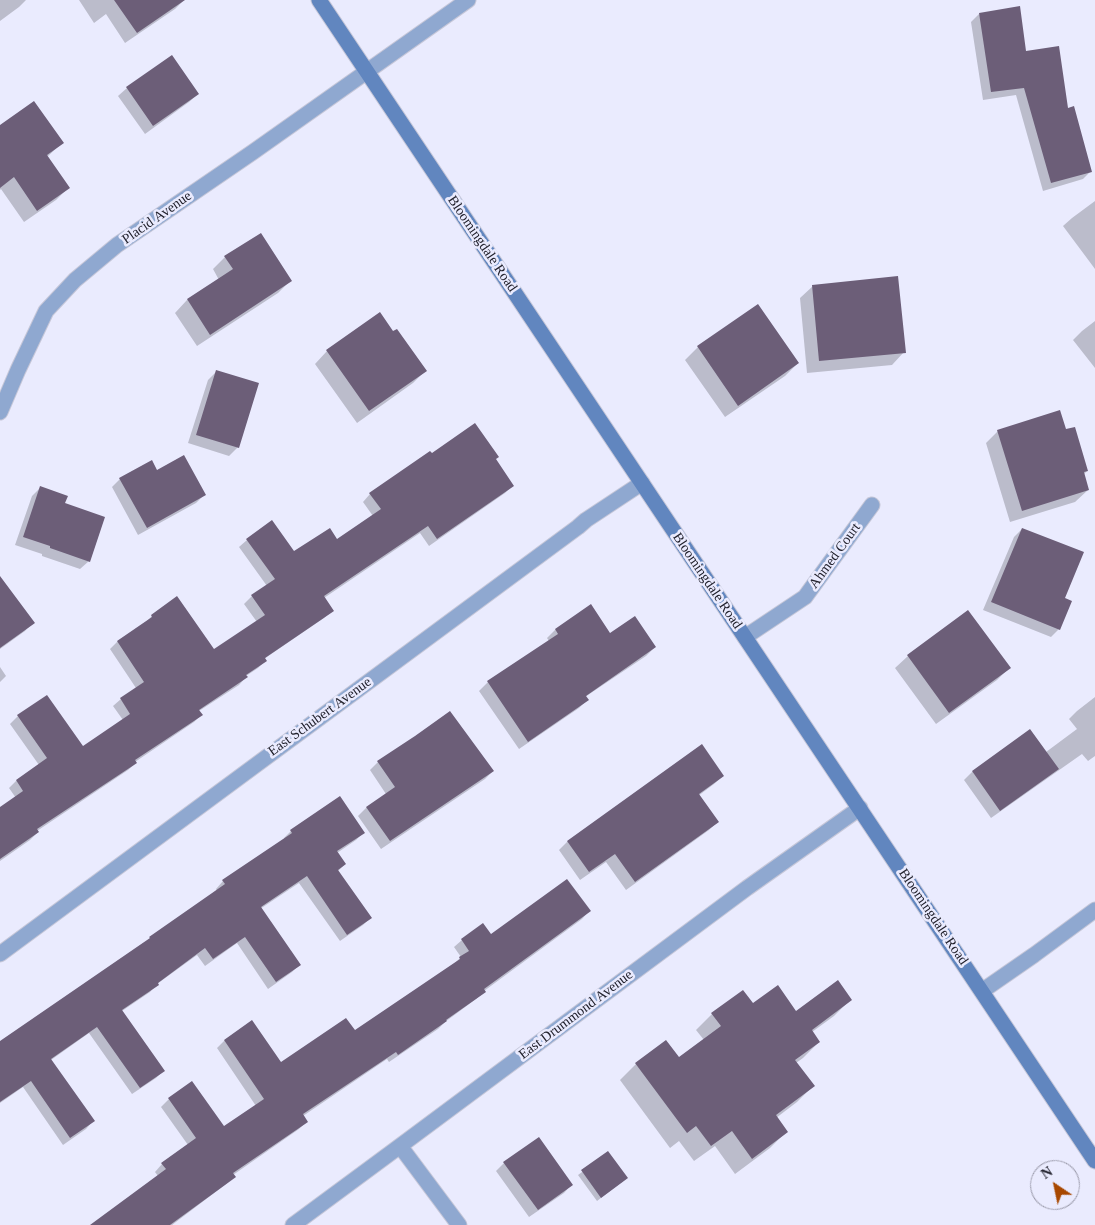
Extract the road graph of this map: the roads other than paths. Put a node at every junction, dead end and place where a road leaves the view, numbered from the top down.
1 (319, 0) edge
2 (468, 0) edge
3 (367, 72) junction
4 (0, 412) edge
5 (642, 483) junction
6 (872, 505) dead end
7 (745, 638) junction
8 (860, 808) junction
9 (1095, 910) edge
10 (0, 954) edge
11 (982, 991) junction
12 (400, 1146) junction
13 (1095, 1161) edge
14 (293, 1225) edge
15 (459, 1225) edge

1 - 3 main road, Bloomingdale Road
2 - 3 street, Placid Avenue
3 - 4 street, Placid Avenue
3 - 5 main road, Bloomingdale Road
5 - 7 main road, Bloomingdale Road
5 - 10 street, East Schubert Avenue
6 - 7 street, Ahmed Court
7 - 8 main road, Bloomingdale Road
8 - 11 main road, Bloomingdale Road
8 - 12 street, East Drummond Avenue
9 - 11 street
11 - 13 main road, Bloomingdale Road
12 - 14 street, East Drummond Avenue
12 - 15 street

